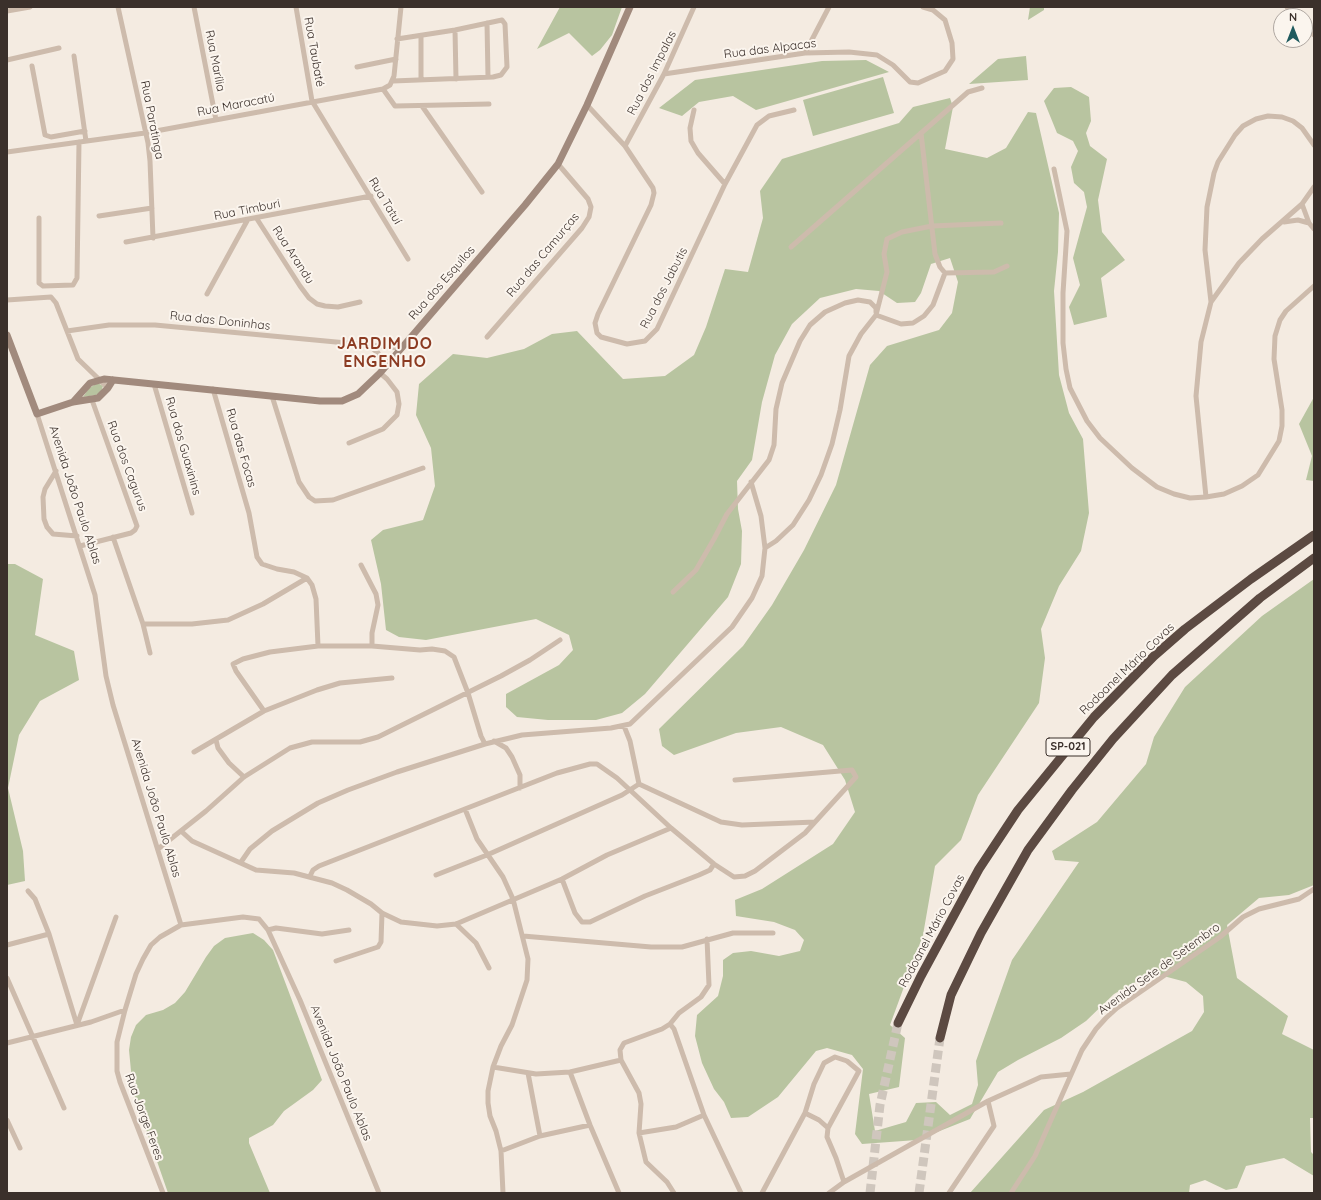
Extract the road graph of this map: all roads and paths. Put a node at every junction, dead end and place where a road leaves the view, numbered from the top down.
1 (30, 7) edge
2 (118, 7) edge
3 (194, 7) edge
4 (296, 7) edge
5 (401, 7) edge
6 (630, 7) edge
7 (694, 7) edge
8 (829, 7) edge
9 (923, 7) edge
10 (7, 11) edge
11 (487, 23) junction
12 (455, 30) junction
13 (422, 36) junction
14 (397, 39) junction
15 (59, 48) dead end
16 (805, 53) junction
17 (74, 56) dead end
18 (396, 59) junction
19 (7, 60) edge
20 (32, 66) dead end
21 (357, 68) dead end
22 (664, 74) junction
23 (488, 78) junction
24 (456, 79) junction
25 (421, 80) junction
26 (392, 81) junction
27 (982, 88) dead end
28 (383, 89) junction
29 (312, 101) junction
30 (489, 104) dead end
31 (587, 105) junction
32 (422, 106) junction
33 (694, 110) dead end
34 (794, 110) dead end
35 (216, 120) junction
36 (85, 131) junction
37 (145, 133) junction
38 (921, 133) junction
39 (86, 141) junction
40 (79, 142) junction
41 (1314, 144) edge
42 (625, 146) junction
43 (7, 152) edge
44 (558, 164) junction
45 (1054, 169) dead end
46 (725, 184) junction
47 (1314, 187) edge
48 (482, 192) dead end
49 (371, 196) junction
50 (1302, 204) junction
51 (152, 208) junction
52 (99, 216) dead end
53 (39, 218) dead end
54 (257, 219) junction
55 (247, 221) junction
56 (1001, 223) dead end
57 (1282, 223) junction
58 (1308, 223) junction
59 (932, 226) junction
60 (1314, 229) edge
61 (153, 238) junction
62 (126, 242) dead end
63 (791, 247) dead end
64 (408, 259) dead end
65 (1007, 266) dead end
66 (945, 274) junction
67 (1314, 286) edge
68 (207, 294) dead end
69 (7, 300) edge
70 (360, 302) dead end
71 (1211, 302) junction
72 (876, 314) junction
73 (67, 331) junction
74 (7, 335) edge
75 (487, 337) dead end
76 (371, 347) junction
77 (400, 348) junction
78 (386, 366) junction
79 (380, 373) junction
80 (100, 380) junction
81 (113, 380) junction
82 (154, 384) junction
83 (108, 388) junction
84 (213, 389) junction
85 (272, 396) junction
86 (92, 400) junction
87 (73, 402) junction
88 (38, 414) junction
89 (349, 443) dead end
90 (423, 468) dead end
91 (56, 471) junction
92 (751, 482) junction
93 (1206, 497) junction
94 (192, 513) dead end
95 (1314, 535) edge
96 (77, 536) junction
97 (114, 537) junction
98 (80, 546) junction
99 (765, 548) junction
100 (1314, 558) edge
101 (361, 565) dead end
102 (307, 578) junction
103 (673, 592) dead end
104 (144, 624) junction
105 (560, 640) dead end
106 (318, 646) junction
107 (372, 646) junction
108 (150, 653) dead end
109 (392, 678) dead end
110 (468, 692) junction
111 (264, 712) junction
112 (624, 726) junction
113 (216, 740) junction
114 (494, 741) junction
115 (485, 744) junction
116 (194, 752) dead end
117 (244, 777) junction
118 (735, 780) dead end
119 (639, 784) junction
120 (520, 788) junction
121 (629, 789) junction
122 (465, 809) junction
123 (815, 822) junction
124 (671, 828) junction
125 (181, 831) junction
126 (158, 849) junction
127 (487, 855) junction
128 (241, 862) junction
129 (714, 864) junction
130 (436, 875) dead end
131 (310, 876) junction
132 (562, 879) junction
133 (1314, 889) edge
134 (28, 891) dead end
135 (513, 899) junction
136 (382, 913) junction
137 (116, 917) dead end
138 (456, 924) junction
139 (182, 925) junction
140 (268, 930) junction
141 (349, 930) dead end
142 (773, 933) dead end
143 (49, 934) junction
144 (523, 936) junction
145 (707, 939) junction
146 (7, 945) edge
147 (336, 961) dead end
148 (489, 968) dead end
149 (7, 978) edge
150 (125, 1010) junction
151 (898, 1023) tunnel mouth
152 (670, 1024) junction
153 (77, 1025) junction
154 (32, 1036) junction
155 (940, 1038) tunnel mouth
156 (7, 1043) edge
157 (621, 1060) junction
158 (493, 1067) junction
159 (570, 1072) junction
160 (528, 1073) junction
161 (1071, 1074) junction
162 (988, 1101) junction
163 (64, 1108) dead end
164 (805, 1113) junction
165 (704, 1115) junction
166 (7, 1120) edge
167 (590, 1125) junction
168 (828, 1128) junction
169 (639, 1133) junction
170 (540, 1136) junction
171 (20, 1148) dead end
172 (500, 1151) junction
173 (844, 1182) junction
174 (163, 1193) edge
175 (379, 1193) edge
176 (503, 1193) edge
177 (619, 1193) edge
178 (674, 1193) edge
179 (741, 1193) edge
180 (762, 1193) edge
181 (829, 1193) edge
182 (949, 1193) edge
183 (1011, 1193) edge

1 - 10 street
2 - 37 street, Rua Paratinga
3 - 35 street, Rua Marília
4 - 29 street, Rua Taubaté
5 - 14 street
6 - 31 street, Rua dos Esquilos
7 - 22 street, Rua dos Impalas
8 - 16 street
9 - 16 street, Rua das Alpacas
11 - 12 street
11 - 23 street
11 - 23 street
12 - 13 street
12 - 24 street
13 - 14 street
13 - 25 street
14 - 18 street
15 - 19 street
16 - 22 street, Rua das Alpacas
17 - 36 street
18 - 21 street
18 - 26 street
20 - 36 street
22 - 42 street, Rua dos Impalas
23 - 24 street
24 - 25 street
25 - 26 street
26 - 28 street
27 - 38 street
28 - 29 street, Rua Maracatú
28 - 32 street
29 - 35 street, Rua Maracatú
29 - 49 street, Rua Tatuí
30 - 32 street
31 - 42 street, Rua dos Jabutis
31 - 44 street, Rua dos Esquilos
32 - 48 street
33 - 46 street
34 - 46 street, Rua dos Jabutis
35 - 37 street, Rua Maracatú
36 - 39 street
37 - 39 street, Rua Maracatú
37 - 51 street, Rua Paratinga
38 - 59 street
38 - 63 street
39 - 40 street, Rua Maracatú
40 - 43 street, Rua Maracatú
40 - 53 street
41 - 71 street
42 - 46 street, Rua dos Jabutis
44 - 75 street, Rua das Camurças
44 - 77 street, Rua dos Esquilos
45 - 93 street
47 - 50 street
49 - 54 street, Rua Timburi
49 - 64 street, Rua Tatuí
50 - 57 street
50 - 58 street
51 - 52 street
51 - 61 street, Rua Paratinga
54 - 55 street, Rua Timburi
54 - 70 street, Rua Arandu
55 - 61 street, Rua Timburi
55 - 68 street
56 - 59 street
57 - 58 street
57 - 71 street
58 - 60 street
59 - 66 street
59 - 72 street
61 - 62 street, Rua Timburi
65 - 66 street
66 - 72 street
67 - 93 street
69 - 73 street
71 - 93 street
72 - 92 street
72 - 99 street
73 - 76 street, Rua das Doninhas
73 - 80 street
74 - 88 street, Avenida João Paulo Ablas
76 - 77 street, Rua das Doninhas
76 - 78 street
77 - 78 street, Rua dos Esquilos
78 - 79 street, Rua dos Esquilos
79 - 85 street, Rua dos Esquilos
79 - 89 street
80 - 81 street, Rua dos Esquilos
80 - 83 street
80 - 87 street, Rua dos Esquilos
81 - 82 street, Rua dos Esquilos
81 - 83 street
82 - 84 street, Rua dos Esquilos
82 - 94 street, Rua dos Guaxinins
83 - 86 street
84 - 85 street, Rua dos Esquilos
84 - 102 street, Rua das Focas
85 - 90 street
86 - 87 street
86 - 97 street, Rua dos Cagurus
87 - 88 street
88 - 91 street, Avenida João Paulo Ablas
91 - 96 street, Avenida João Paulo Ablas
91 - 96 street
92 - 99 street
92 - 103 street
95 - 151 highway, Rodoanel Mário Covas / SP-021
96 - 98 street, Avenida João Paulo Ablas
97 - 98 street, Rua dos Cagurus
97 - 104 street
98 - 126 street, Avenida João Paulo Ablas
99 - 112 street
100 - 155 highway, SP-021
101 - 107 street
102 - 104 street
102 - 106 street
104 - 108 street
105 - 110 street
106 - 107 street
106 - 111 street
107 - 110 street
109 - 111 street
110 - 115 street
110 - 117 street
111 - 113 street
112 - 114 street
112 - 119 street
113 - 116 street
113 - 117 street
114 - 115 street
114 - 120 street
115 - 128 street
117 - 125 street
118 - 123 street
119 - 121 street
119 - 123 street
120 - 121 street
120 - 122 street
121 - 124 street
121 - 127 street
122 - 127 street
122 - 131 street
123 - 129 street
124 - 129 street
124 - 132 street
125 - 126 street
125 - 128 street
126 - 139 street, Avenida João Paulo Ablas
127 - 130 street
127 - 135 street
128 - 131 street
129 - 132 street
131 - 136 street
132 - 135 street
133 - 161 street, Avenida Sete de Setembro
134 - 143 street
135 - 138 street
135 - 144 street
136 - 138 street
136 - 147 street
137 - 153 street
138 - 148 street
139 - 140 street, Avenida João Paulo Ablas
139 - 150 street, Rua Jorge Feres
140 - 141 street
140 - 175 street, Avenida João Paulo Ablas
142 - 145 street
143 - 146 street
143 - 153 street
144 - 145 street
144 - 158 street
145 - 152 street
149 - 154 street
150 - 153 street
150 - 174 street, Rua Jorge Feres
152 - 157 street
152 - 165 street
153 - 154 street
154 - 156 street
154 - 163 street
157 - 159 street
157 - 169 street
158 - 160 street
158 - 172 street
159 - 160 street
159 - 167 street
160 - 170 street
161 - 162 street
161 - 183 street, Avenida Sete de Setembro
162 - 173 street
162 - 182 street
164 - 168 street
164 - 168 street
164 - 180 street
165 - 169 street
165 - 179 street
166 - 171 street
167 - 170 street
167 - 177 street
168 - 173 street
169 - 178 street
170 - 172 street
172 - 176 street
173 - 181 street

